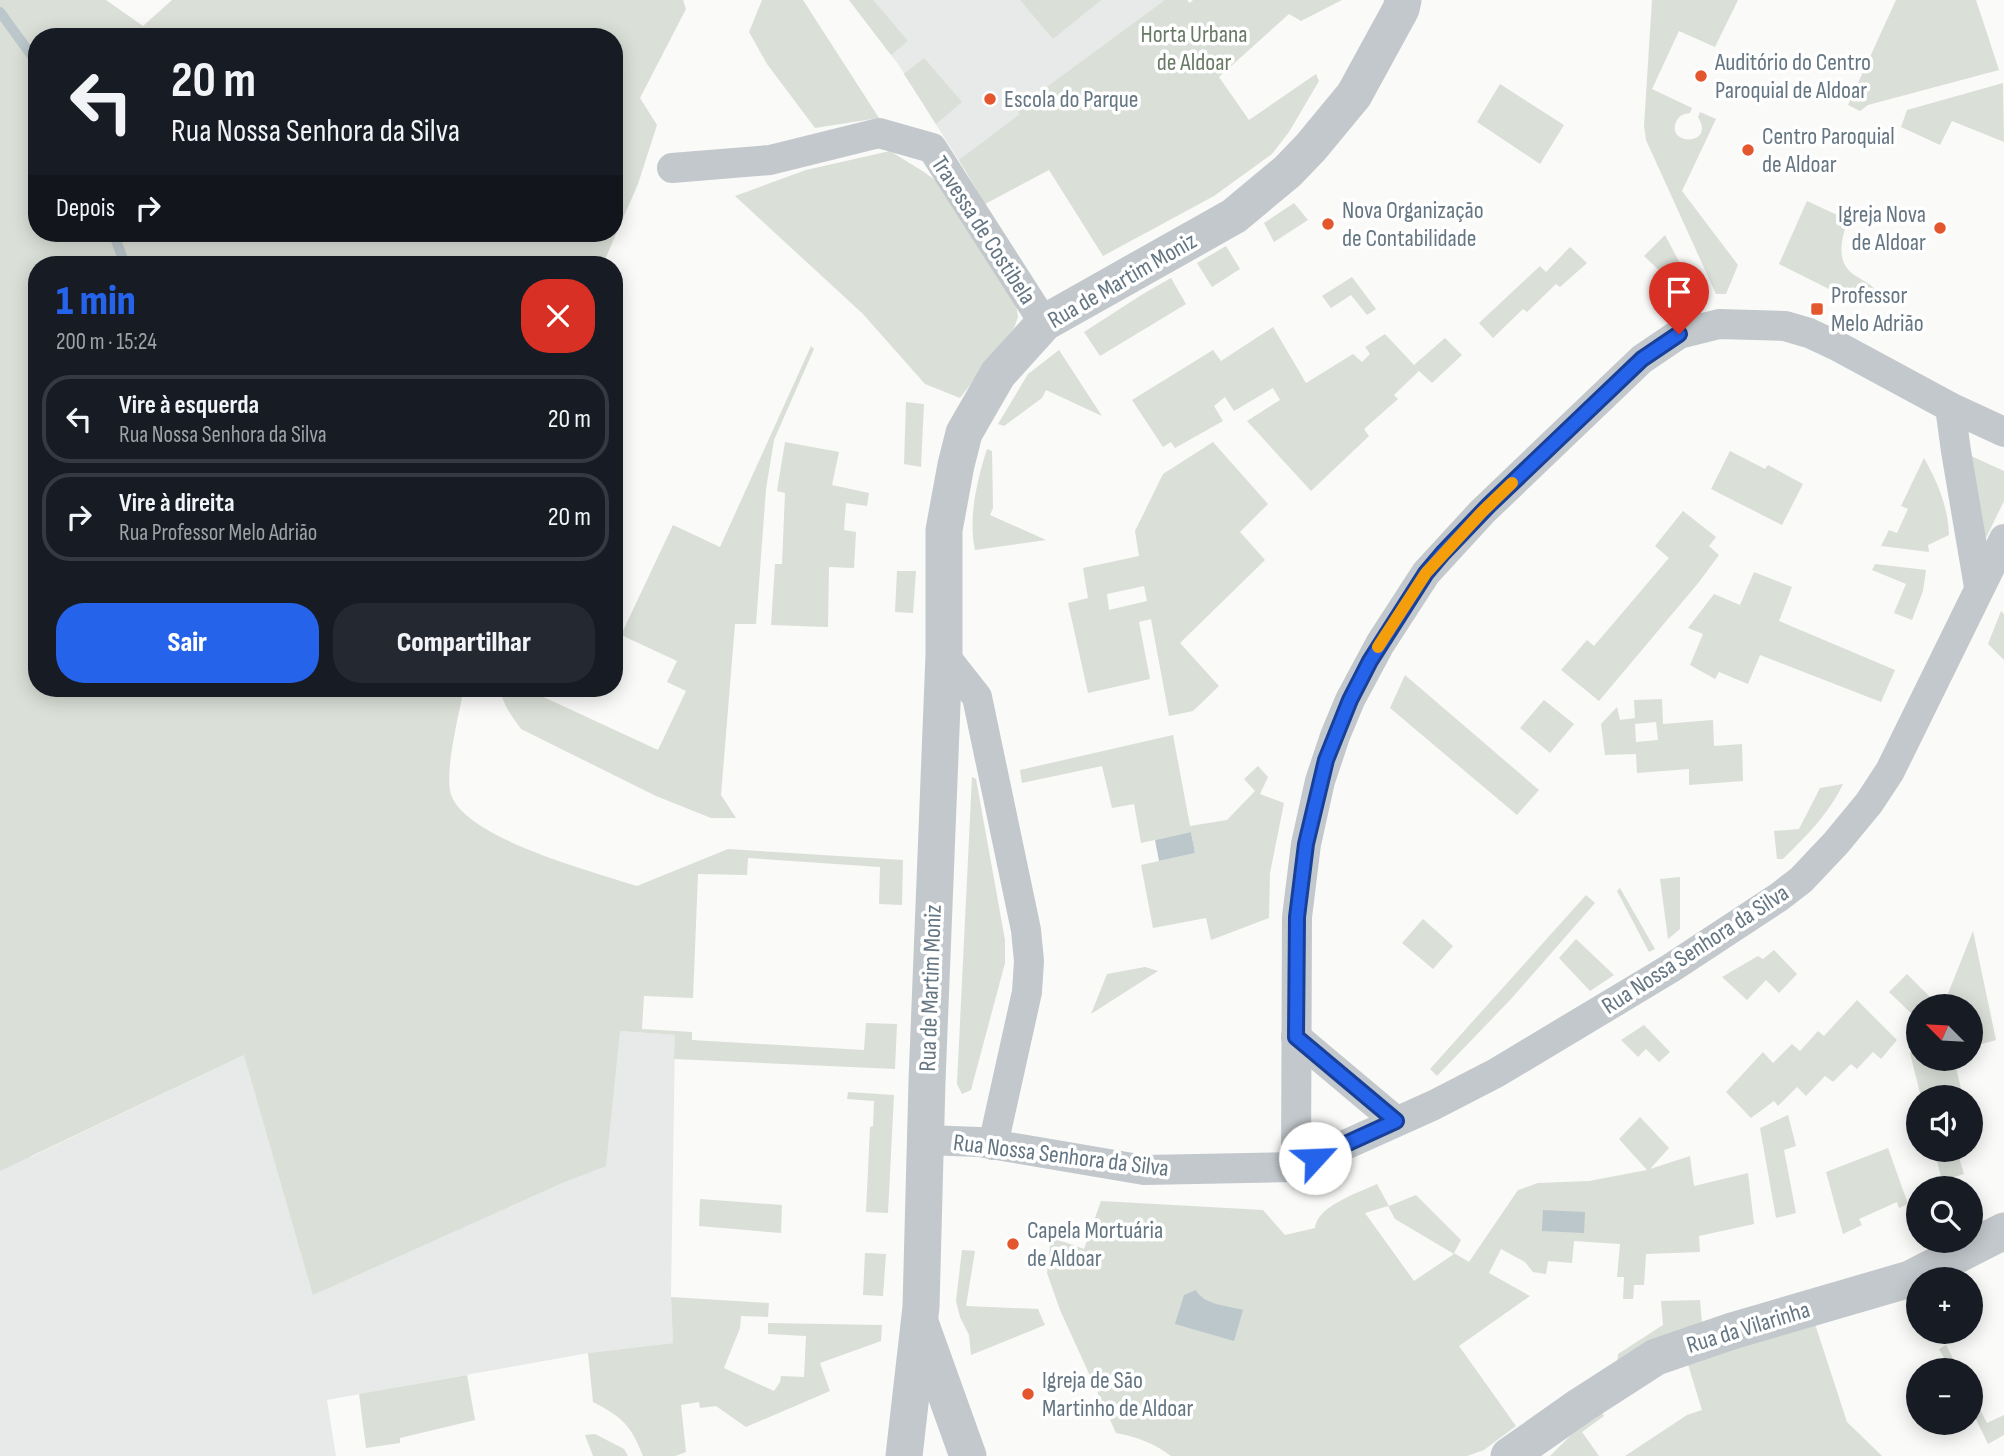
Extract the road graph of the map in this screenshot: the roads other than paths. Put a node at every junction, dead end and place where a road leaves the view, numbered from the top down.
1 (1404, 0) edge
2 (672, 168) dead end
3 (1044, 323) junction
4 (1950, 407) junction
5 (2004, 432) edge
6 (2004, 539) edge
7 (1979, 587) junction
8 (944, 655) junction
9 (1296, 1037) junction
10 (1396, 1121) junction
11 (926, 1140) junction
12 (993, 1144) junction
13 (1296, 1167) junction
14 (2004, 1231) edge
15 (920, 1320) junction
16 (904, 1456) edge
17 (968, 1456) edge
18 (1509, 1456) edge

1 - 3 street, Rua de Martim Moniz
2 - 3 street, Travessa de Costibela
3 - 8 street, Rua de Martim Moniz
4 - 5 street
4 - 7 street
4 - 9 street
6 - 7 street, Rua Nossa Senhora da Silva
7 - 10 street, Rua Nossa Senhora da Silva
8 - 11 street, Rua de Martim Moniz
8 - 12 street
9 - 10 street
9 - 13 street
10 - 13 street, Rua Nossa Senhora da Silva
11 - 12 street, Rua Nossa Senhora da Silva
11 - 15 street, Rua de Martim Moniz
12 - 13 street, Rua Nossa Senhora da Silva
14 - 18 street, Rua da Vilarinha
15 - 16 street
15 - 17 street

